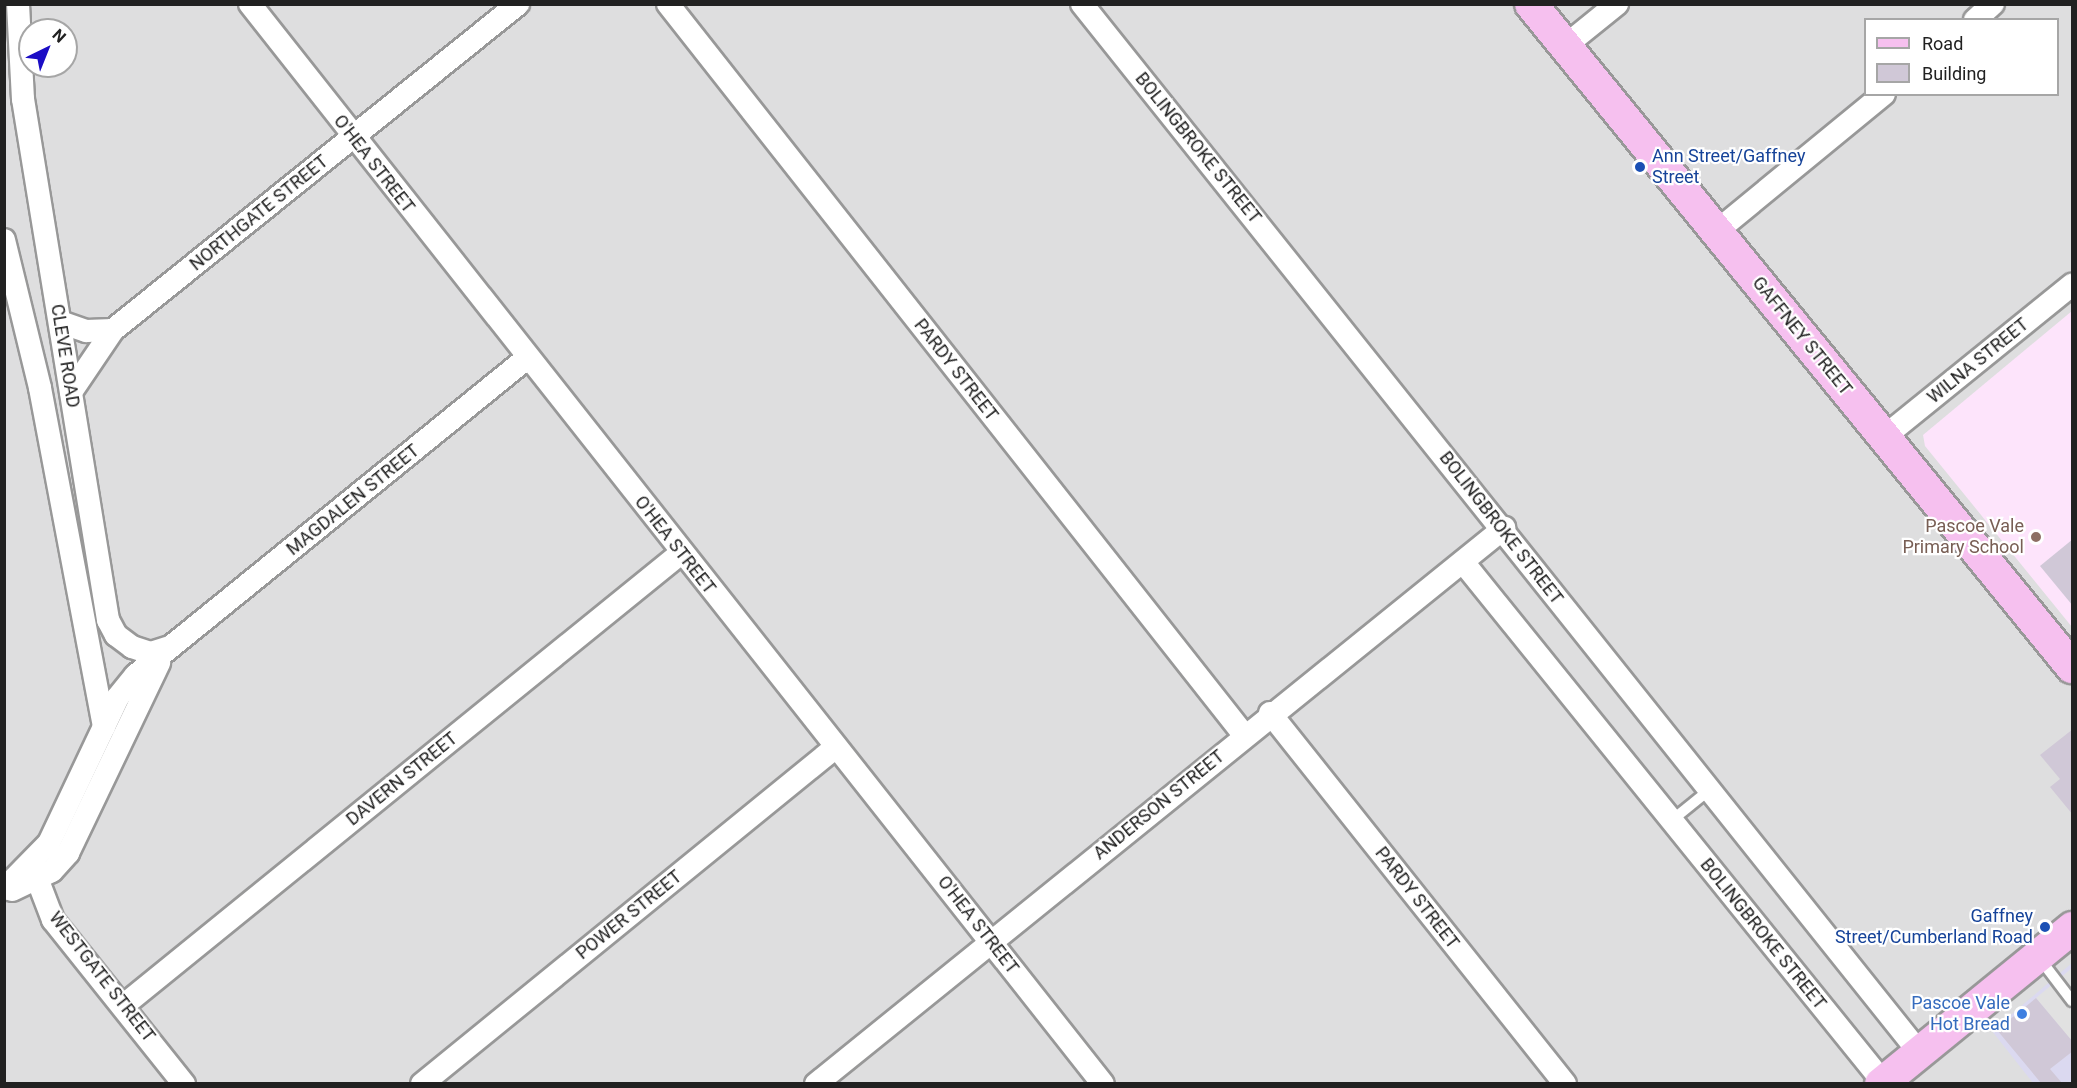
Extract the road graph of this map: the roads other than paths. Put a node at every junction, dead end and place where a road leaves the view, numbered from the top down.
1 (18, 4) edge
2 (250, 4) edge
3 (518, 4) edge
4 (668, 4) edge
5 (1082, 4) edge
6 (1531, 4) edge
7 (1617, 4) edge
8 (1993, 4) edge
9 (1977, 18) edge
10 (1565, 46) junction
11 (1882, 96) edge
12 (353, 138) junction
13 (1717, 231) junction
14 (4, 240) edge
15 (2073, 285) edge
16 (60, 322) junction
17 (113, 330) junction
18 (527, 358) junction
19 (71, 392) junction
20 (1884, 437) junction
21 (1504, 528) junction
22 (681, 553) junction
23 (1463, 562) junction
24 (178, 642) junction
25 (2073, 668) edge
26 (1270, 713) junction
27 (104, 727) junction
28 (1244, 735) junction
29 (836, 747) junction
30 (1708, 790) junction
31 (1671, 821) junction
32 (34, 872) junction
33 (4, 891) edge
34 (2073, 928) edge
35 (992, 942) junction
36 (2038, 956) junction
37 (2073, 1001) edge
38 (124, 1005) junction
39 (1919, 1052) junction
40 (184, 1083) edge
41 (422, 1083) edge
42 (816, 1083) edge
43 (1103, 1083) edge
44 (1565, 1083) edge
45 (1882, 1083) edge

1 - 16 street, CLEVE ROAD
2 - 12 street, O'HEA STREET
3 - 12 street, NORTHGATE STREET
4 - 28 street, PARDY STREET
5 - 21 street, BOLINGBROKE STREET
6 - 10 main road, GAFFNEY STREET
7 - 10 street
8 - 9 street
10 - 13 main road, GAFFNEY STREET
11 - 13 street
12 - 17 street, NORTHGATE STREET
12 - 18 street, O'HEA STREET
13 - 20 main road, GAFFNEY STREET
14 - 27 street, CLEVE ROAD
15 - 20 street, WILNA STREET
16 - 17 street
16 - 19 street, CLEVE ROAD
17 - 19 street, NORTHGATE STREET
18 - 22 street, O'HEA STREET
18 - 24 street, MAGDALEN STREET
19 - 24 street, CLEVE ROAD
20 - 25 main road, GAFFNEY STREET
21 - 23 street, ANDERSON STREET
21 - 30 street, BOLINGBROKE STREET
22 - 29 street, O'HEA STREET
22 - 38 street, DAVERN STREET
23 - 26 street, ANDERSON STREET
23 - 31 street, BOLINGBROKE STREET
24 - 27 street, MAGDALEN STREET
24 - 32 street, MAGDALEN STREET
26 - 28 street, ANDERSON STREET
26 - 44 street, PARDY STREET
27 - 32 street, MAGDALEN STREET
28 - 35 street, ANDERSON STREET
29 - 35 street, O'HEA STREET
29 - 41 street, POWER STREET
30 - 31 lane
30 - 39 street, BOLINGBROKE STREET
31 - 45 street, BOLINGBROKE STREET
32 - 33 street, MAGDALEN STREET
32 - 38 street, WESTGATE STREET
34 - 36 main road
35 - 42 street, ANDERSON STREET
35 - 43 street, O'HEA STREET
36 - 37 lane
36 - 39 main road
38 - 40 street, WESTGATE STREET
39 - 45 main road

